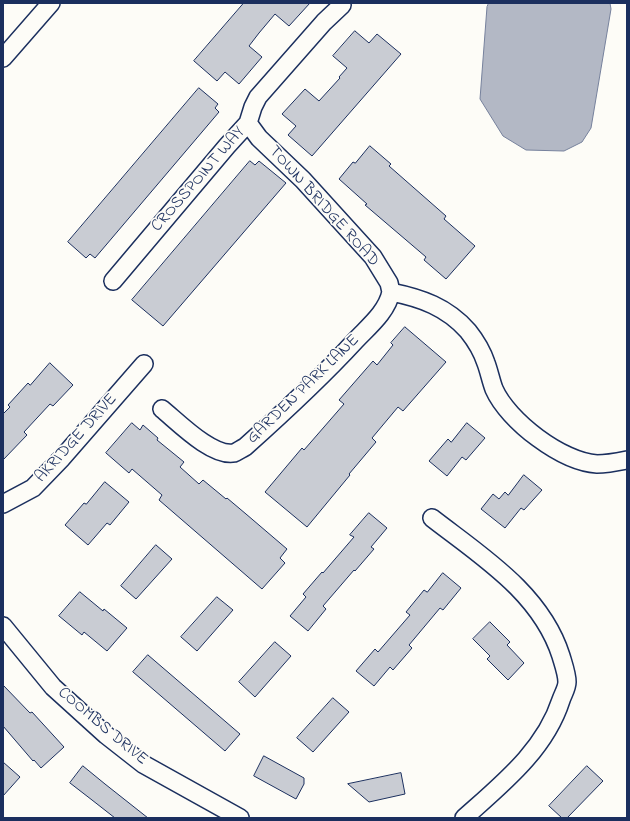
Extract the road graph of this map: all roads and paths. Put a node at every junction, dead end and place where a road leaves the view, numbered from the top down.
1 (51, 3) edge
2 (342, 5) dead end
3 (3, 58) edge
4 (248, 123) junction
5 (113, 280) dead end
6 (391, 292) junction
7 (144, 364) dead end
8 (162, 409) dead end
9 (627, 460) edge
10 (3, 504) edge
11 (432, 518) dead end
12 (3, 626) edge
13 (240, 818) edge
14 (464, 818) edge

1 - 3 street
2 - 4 street, CROSSPOINT WAY
4 - 5 street, CROSSPOINT WAY
4 - 6 street, TOWN BRIDGE ROAD
6 - 8 street, GARDEN PARK LANE
6 - 9 street
7 - 10 street, AKRIDGE DRIVE
11 - 14 street
12 - 13 street, COOMBS DRIVE

